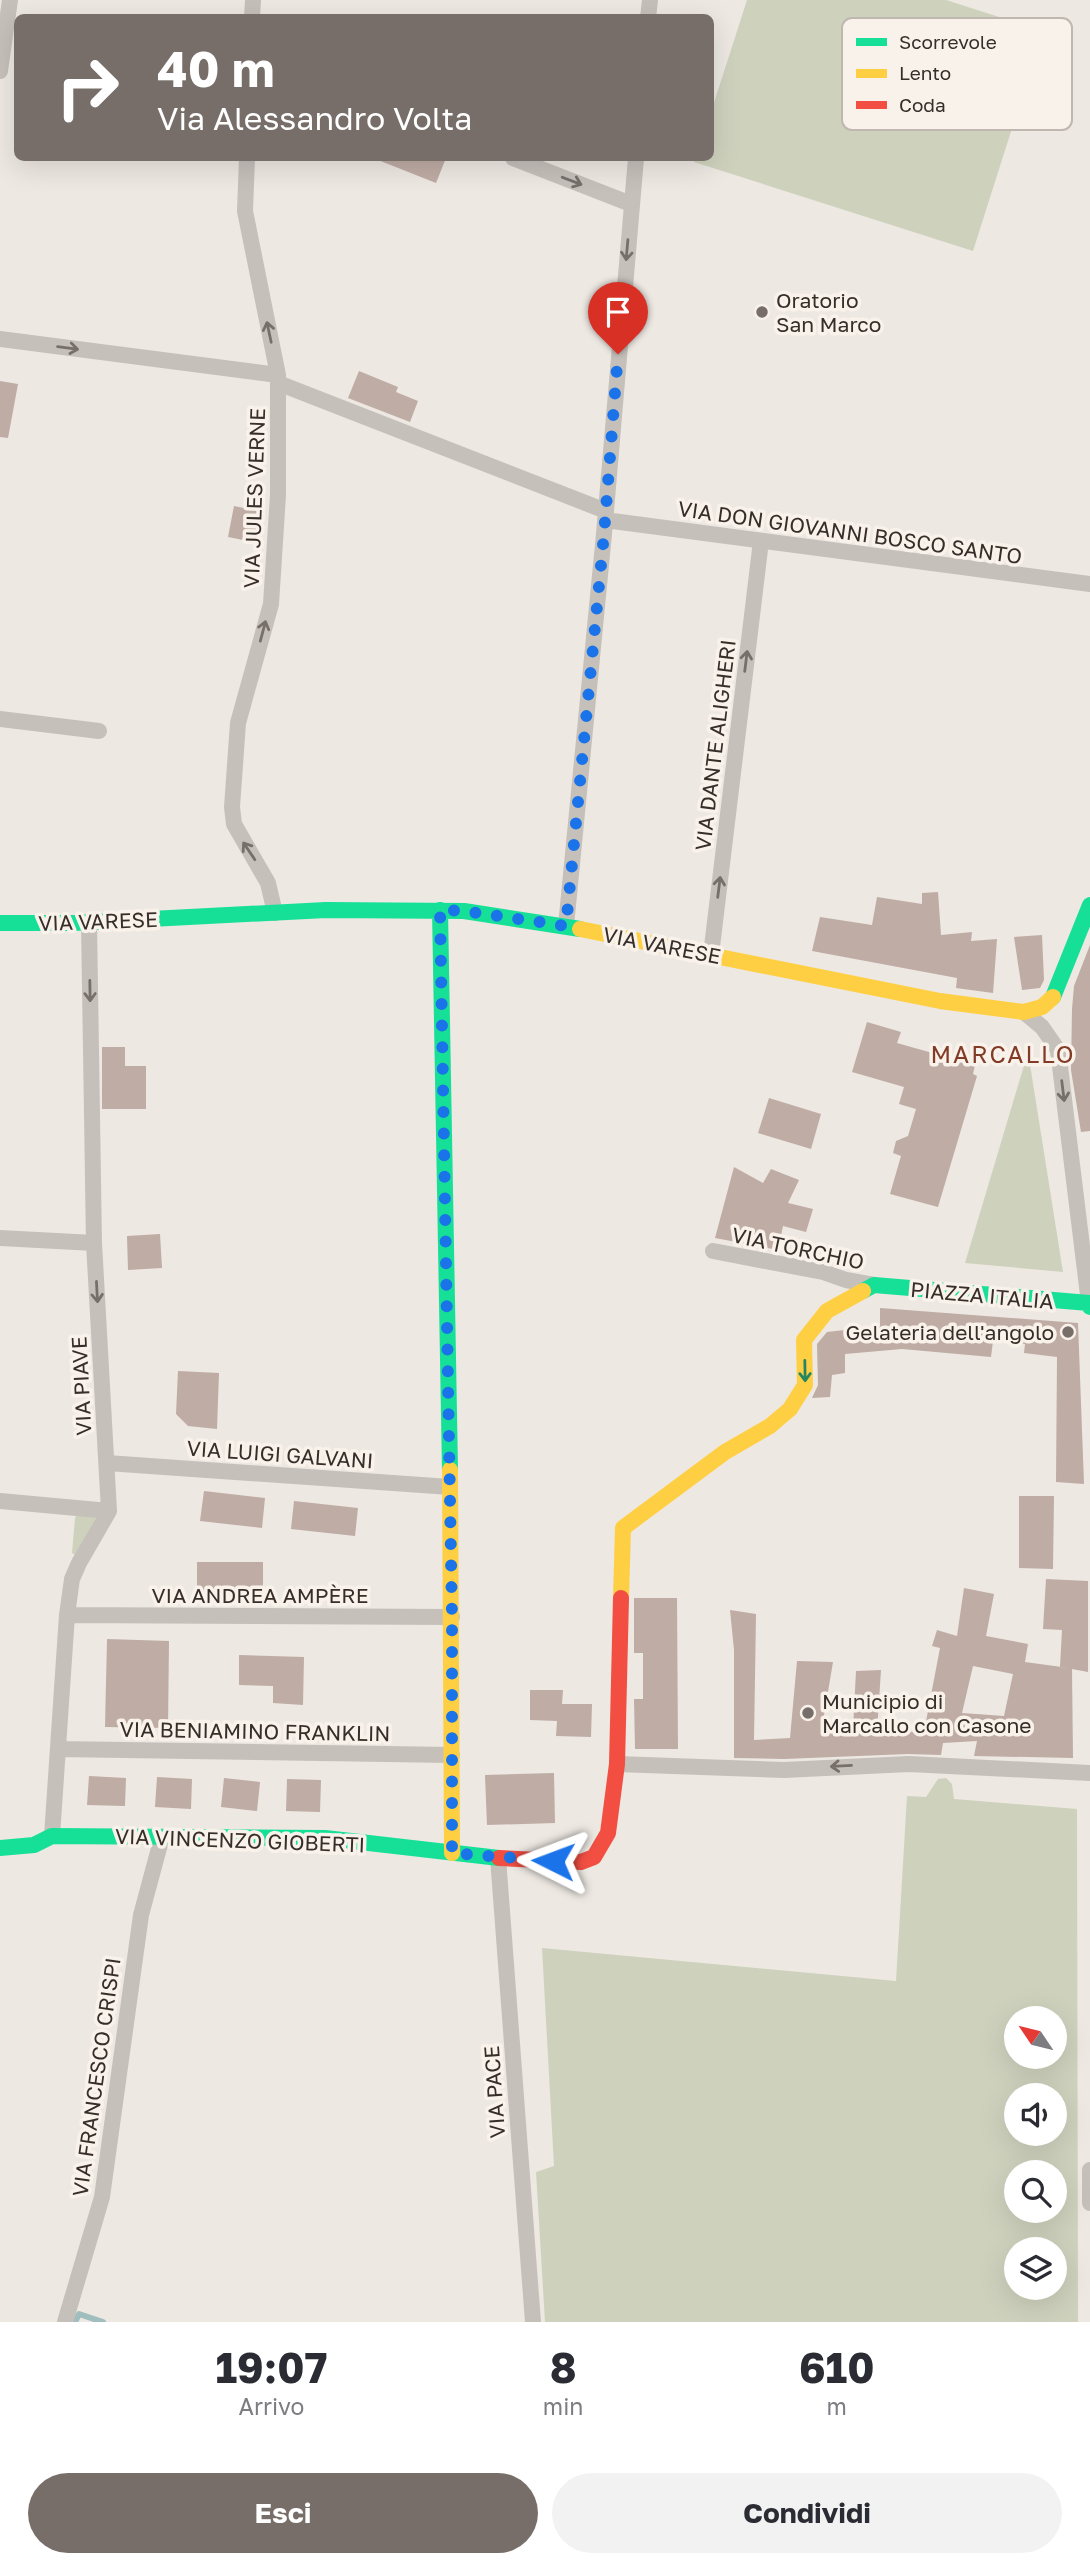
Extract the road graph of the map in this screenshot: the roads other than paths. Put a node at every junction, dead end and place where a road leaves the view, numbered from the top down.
1 (10, 0) edge
2 (0, 71) edge
3 (247, 161) edge
4 (521, 161) edge
5 (636, 161) edge
6 (631, 204) junction
7 (0, 339) edge
8 (278, 379) junction
9 (606, 516) junction
10 (761, 541) junction
11 (1090, 584) edge
12 (0, 719) edge
13 (99, 731) dead end
14 (1090, 905) edge
15 (440, 910) junction
16 (275, 913) junction
17 (0, 923) edge
18 (89, 923) junction
19 (566, 926) junction
20 (711, 955) junction
21 (1024, 1012) junction
22 (0, 1238) edge
23 (94, 1243) junction
24 (713, 1251) dead end
25 (874, 1285) junction
26 (1090, 1305) edge
27 (107, 1463) junction
28 (450, 1487) junction
29 (0, 1501) edge
30 (109, 1511) junction
31 (67, 1615) junction
32 (452, 1617) junction
33 (58, 1749) junction
34 (452, 1755) junction
35 (617, 1764) junction
36 (1090, 1773) edge
37 (52, 1836) junction
38 (162, 1837) junction
39 (0, 1848) edge
40 (452, 1853) junction
41 (498, 1858) junction
42 (1090, 2170) edge
43 (1090, 2203) edge
44 (65, 2322) edge
45 (533, 2322) edge

1 - 2 street
8 -> 3 street, VIA JULES VERNE
4 -> 6 street
5 - 6 street
6 -> 9 street
7 -> 8 street, VIA DON GIOVANNI BOSCO SANTO
8 - 9 street, VIA DON GIOVANNI BOSCO SANTO
16 -> 8 street, VIA JULES VERNE
9 - 10 street, VIA DON GIOVANNI BOSCO SANTO
9 - 19 street
10 - 11 street, VIA DON GIOVANNI BOSCO SANTO
20 -> 10 street, VIA DANTE ALIGHERI
12 - 13 street
14 - 21 street
15 - 16 street, VIA VARESE
15 - 19 street, VIA VARESE
15 - 28 street
16 - 18 street, VIA VARESE
17 - 18 street, VIA VARESE
18 -> 23 street, VIA PIAVE
19 - 20 street, VIA VARESE
20 - 21 street, VIA VARESE
21 -> 26 street, PIAZZA ITALIA
22 - 23 street
23 -> 27 street, VIA PIAVE
24 - 25 street, VIA TORCHIO
25 - 26 street, PIAZZA ITALIA
25 -> 35 street
27 - 28 street, VIA LUIGI GALVANI
27 - 30 street, VIA PIAVE
28 - 32 street
29 - 30 street
30 - 31 street
31 - 32 street, VIA ANDREA AMPÈRE
31 - 33 street
32 - 34 street
33 - 34 street, VIA BENIAMINO FRANKLIN
33 - 37 street
34 - 40 street
36 -> 35 street
35 - 41 street, VIA VINCENZO GIOBERTI
37 - 38 street, VIA VINCENZO GIOBERTI
37 - 39 street, VIA VINCENZO GIOBERTI
38 - 40 street, VIA VINCENZO GIOBERTI
38 - 44 street, VIA FRANCESCO CRISPI
40 - 41 street, VIA VINCENZO GIOBERTI
41 - 45 street, VIA PACE
42 - 43 street

